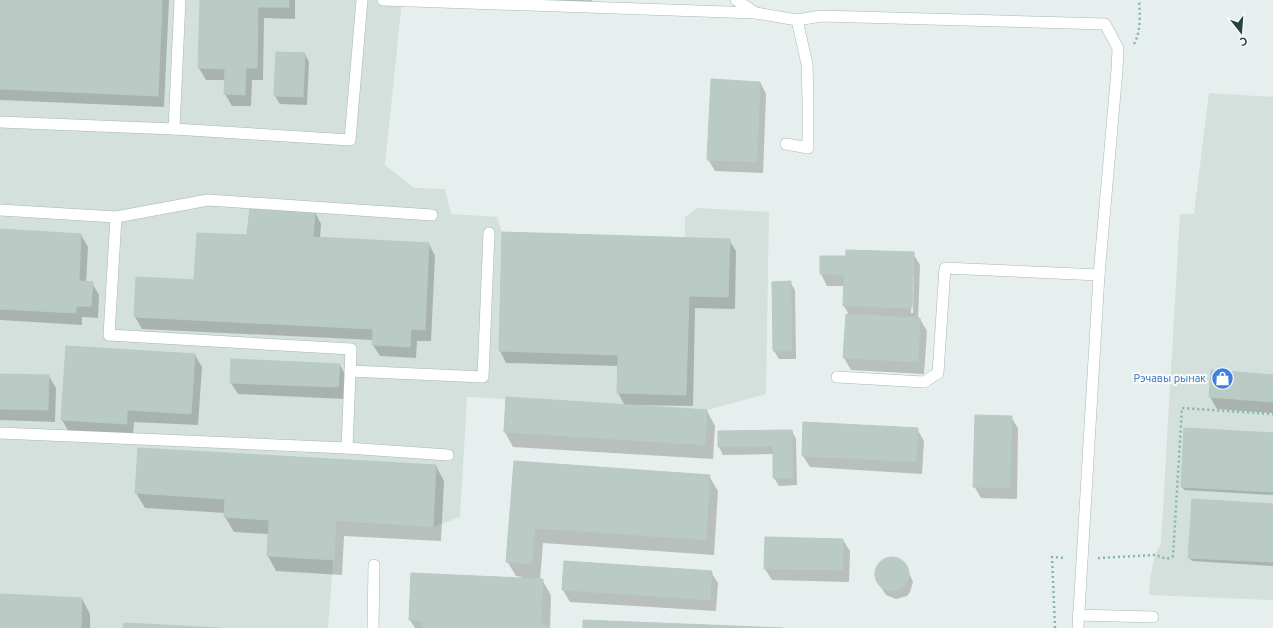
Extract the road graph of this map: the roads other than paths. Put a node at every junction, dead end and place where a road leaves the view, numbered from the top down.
1 (180, 0) edge
2 (362, 0) edge
3 (383, 0) edge
4 (736, 0) edge
5 (756, 13) junction
6 (797, 20) junction
7 (0, 122) edge
8 (174, 129) junction
9 (786, 144) dead end
10 (0, 210) edge
11 (432, 215) dead end
12 (116, 217) junction
13 (489, 233) dead end
14 (1099, 275) junction
15 (350, 370) junction
16 (837, 376) dead end
17 (0, 433) edge
18 (346, 448) junction
19 (448, 454) dead end
20 (374, 565) dead end
21 (1078, 615) junction
22 (1153, 617) dead end
23 (373, 628) edge
24 (1078, 628) edge

1 - 8 lane
2 - 8 lane
3 - 5 lane
4 - 5 lane
5 - 6 lane
6 - 9 lane
6 - 14 lane
7 - 8 lane
10 - 12 lane
11 - 12 lane
12 - 15 lane
13 - 15 lane
14 - 16 lane
14 - 21 lane
15 - 18 lane
17 - 18 lane
18 - 19 lane
20 - 23 lane
21 - 22 lane
21 - 24 lane

